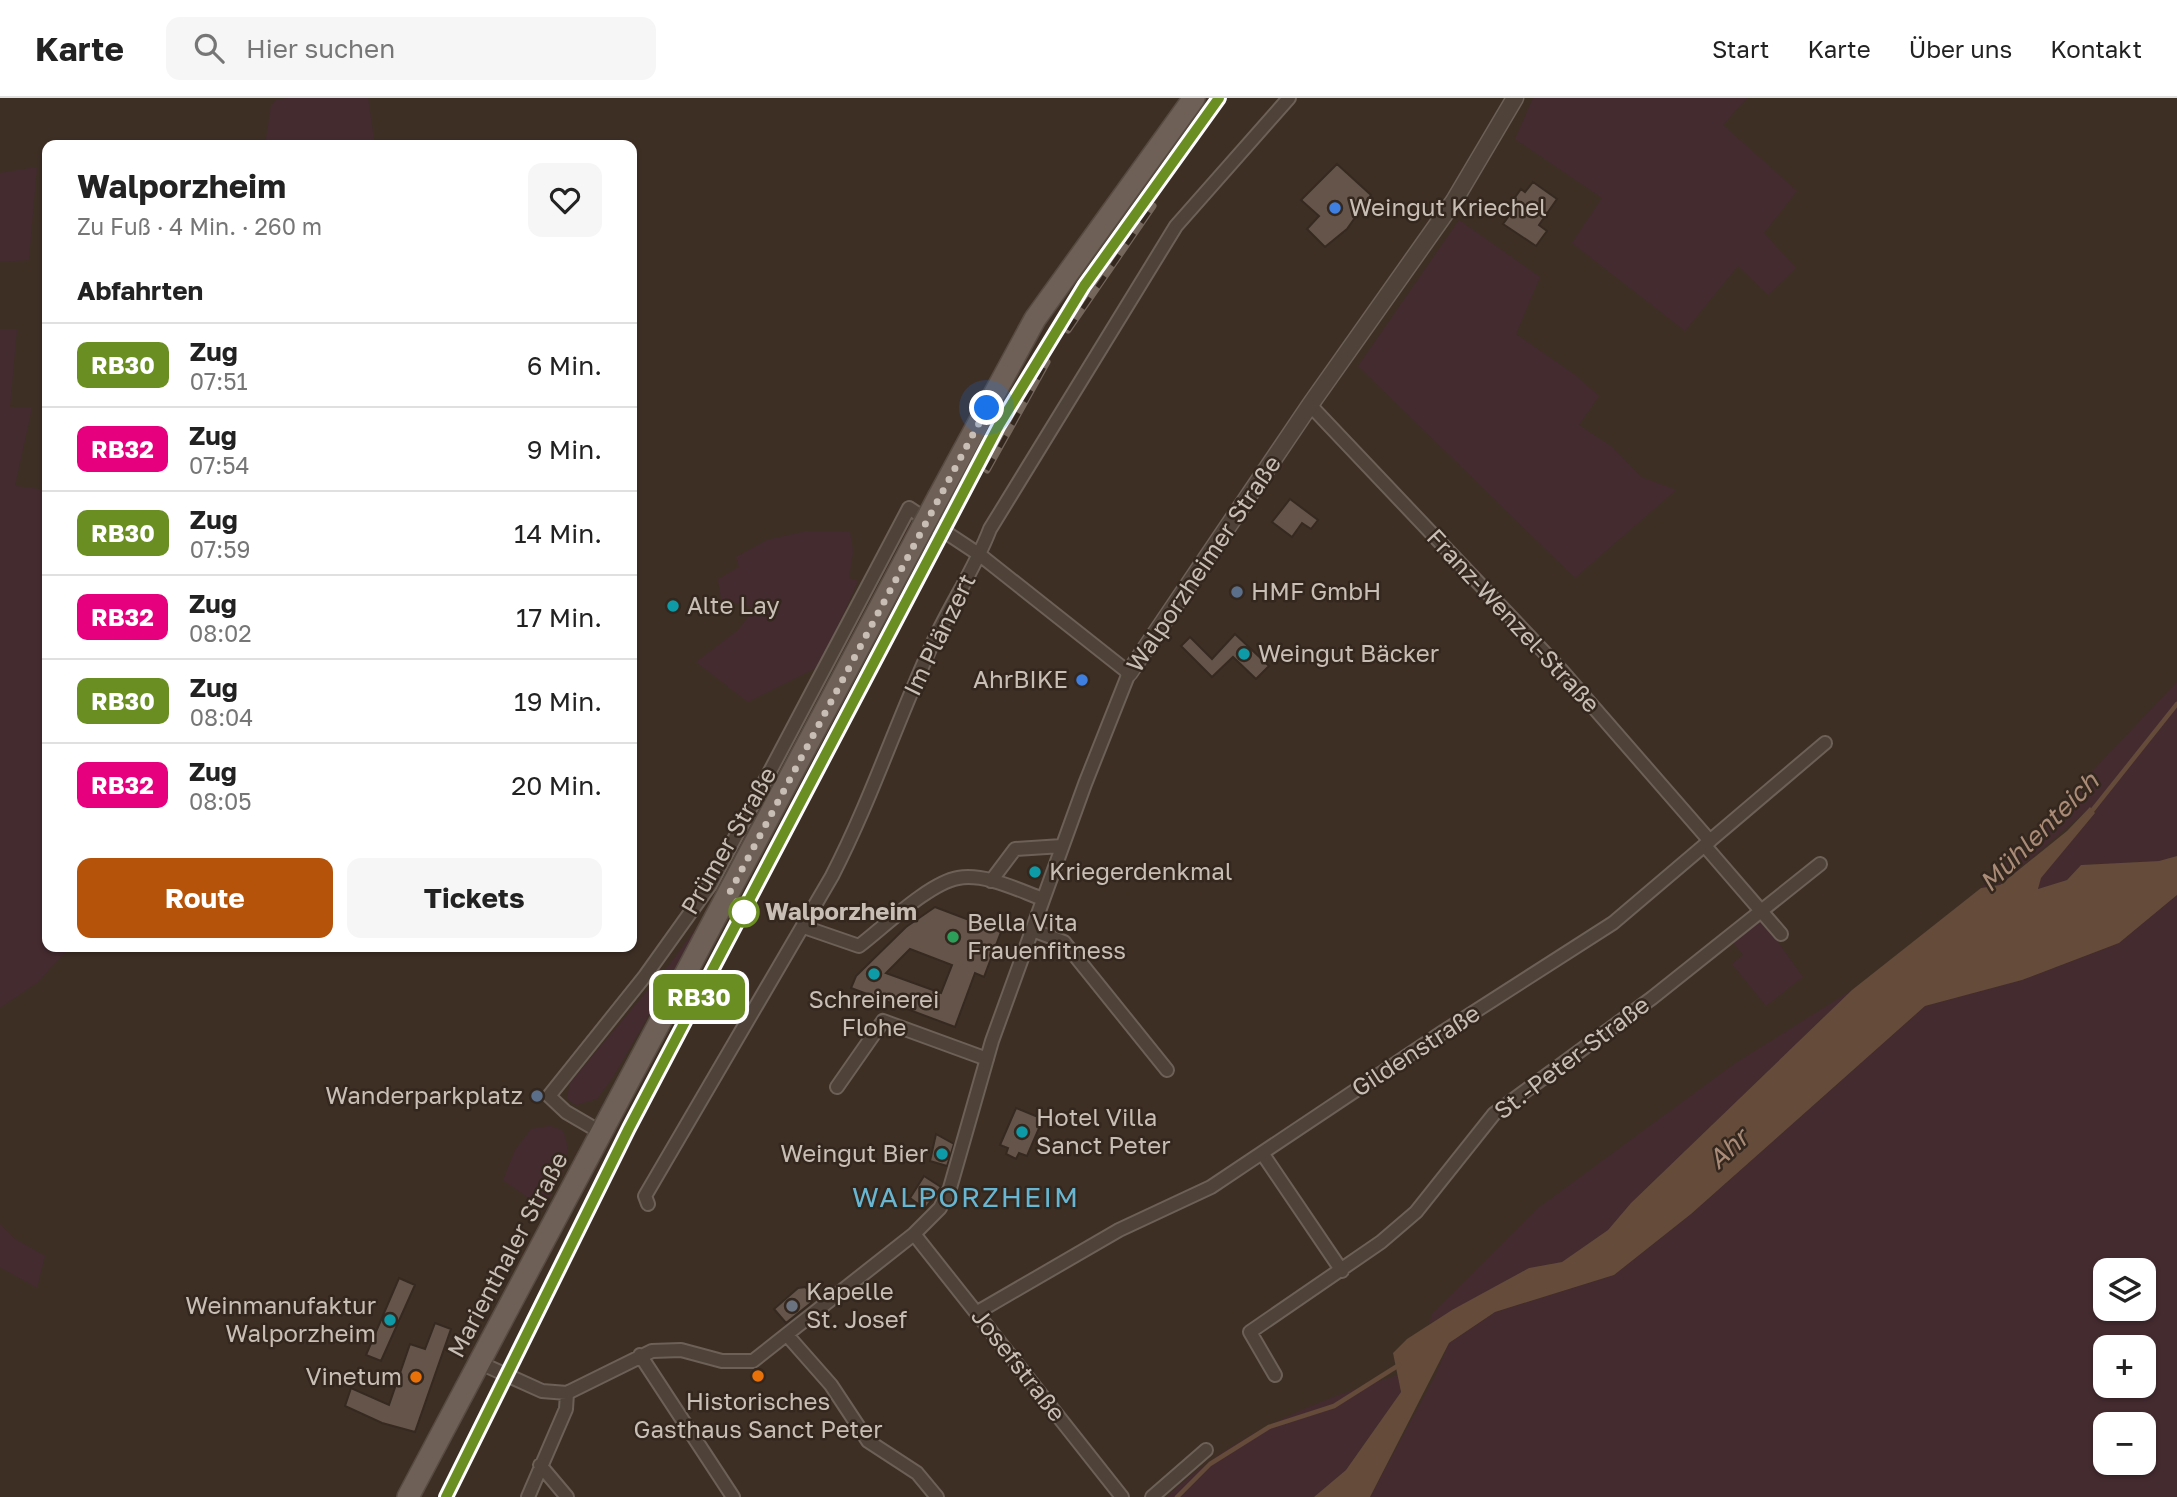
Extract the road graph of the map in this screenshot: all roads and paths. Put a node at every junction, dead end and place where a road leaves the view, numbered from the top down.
1 (1194, 98) edge
2 (1290, 98) edge
3 (1515, 98) edge
4 (1310, 405) junction
5 (980, 555) junction
6 (1129, 673) junction
7 (1825, 743) dead end
8 (1708, 843) junction
9 (1062, 846) junction
10 (1820, 864) dead end
11 (991, 881) junction
12 (1043, 899) junction
13 (1761, 911) junction
14 (804, 927) junction
15 (1032, 930) junction
16 (1781, 934) dead end
17 (987, 1059) junction
18 (1167, 1070) dead end
19 (837, 1087) dead end
20 (602, 1133) junction
21 (1262, 1153) junction
22 (648, 1204) dead end
23 (914, 1234) junction
24 (1342, 1271) junction
25 (976, 1313) junction
26 (787, 1335) junction
27 (640, 1355) junction
28 (480, 1363) junction
29 (1275, 1375) dead end
30 (567, 1393) junction
31 (1206, 1450) dead end
32 (540, 1465) junction
33 (1119, 1493) edge
34 (408, 1497) edge
35 (528, 1497) edge
36 (567, 1497) edge
37 (733, 1497) edge
38 (937, 1497) edge
39 (1152, 1497) edge

1 - 20 main road, Marienthaler Straße, bridge
2 - 5 street, Im Plänzert
3 - 4 street, Walporzheimer Straße
4 - 6 street, Walporzheimer Straße
4 - 8 street, Franz-Wenzel-Straße
5 - 6 street
5 - 14 street, Im Plänzert
5 - 20 street, Prümer Straße
6 - 9 street, Walporzheimer Straße
7 - 8 street, Gildenstraße
8 - 13 street, Franz-Wenzel-Straße
8 - 21 street, Gildenstraße
9 - 11 street
9 - 12 street, Walporzheimer Straße
10 - 13 street, St.-Peter-Straße
11 - 12 street
11 - 14 street
12 - 15 street, Walporzheimer Straße
13 - 16 street, Franz-Wenzel-Straße
13 - 24 street, St.-Peter-Straße
14 - 22 street, Im Plänzert
15 - 17 street, Walporzheimer Straße
15 - 18 street
17 - 19 street
17 - 23 street, Walporzheimer Straße
20 - 28 main road, Marienthaler Straße
21 - 24 street
21 - 25 street, Gildenstraße
23 - 25 street, Josefstraße
23 - 26 street, Walporzheimer Straße
24 - 29 street, St.-Peter-Straße
25 - 33 street, Josefstraße
26 - 27 street, Walporzheimer Straße
26 - 38 street
27 - 30 street, Walporzheimer Straße
27 - 37 street
28 - 30 street
28 - 34 main road, Marienthaler Straße
30 - 32 street
31 - 39 street
32 - 35 street
32 - 36 street

